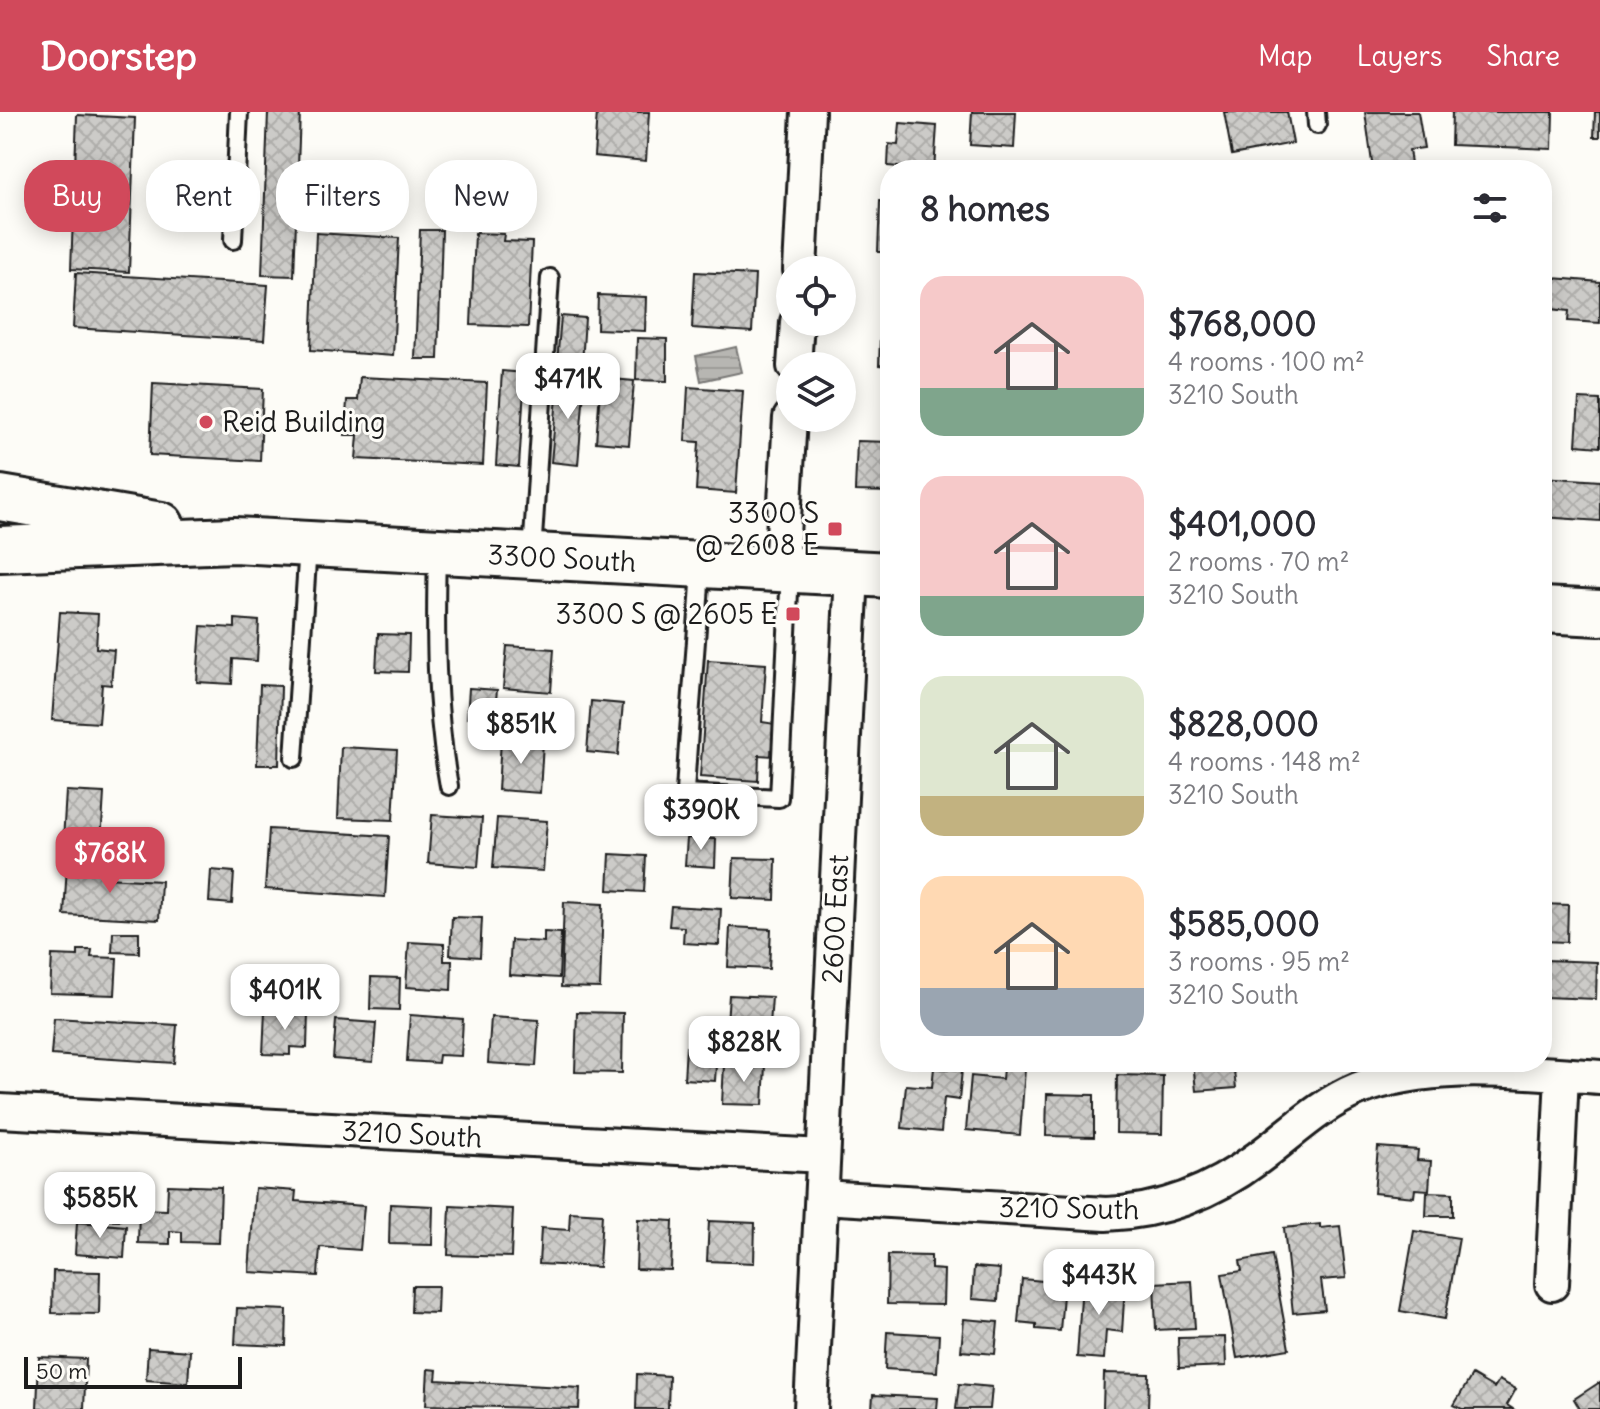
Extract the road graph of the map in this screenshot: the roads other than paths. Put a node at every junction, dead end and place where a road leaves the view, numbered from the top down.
1 (239, 112) edge
2 (808, 112) edge
3 (233, 240) dead end
4 (801, 256) edge
5 (550, 278) dead end
6 (790, 432) edge
7 (0, 498) edge
8 (234, 540) junction
9 (308, 544) junction
10 (0, 549) edge
11 (437, 551) junction
12 (532, 556) junction
13 (701, 565) junction
14 (785, 569) junction
15 (871, 574) edge
16 (1552, 611) edge
17 (1600, 613) edge
18 (294, 758) dead end
19 (449, 786) dead end
20 (1562, 1075) junction
21 (1600, 1077) edge
22 (0, 1111) edge
23 (823, 1156) junction
24 (822, 1197) junction
25 (1552, 1284) dead end
26 (811, 1409) edge

1 - 3 lane
2 - 4 street
5 - 12 lane
6 - 14 street
7 - 8 main road, 3300 South
8 - 9 main road, 3300 South
8 - 10 main road, 3300 South
9 - 11 main road, 3300 South
9 - 18 lane
11 - 12 main road, 3300 South
11 - 19 lane
12 - 13 main road, 3300 South
13 - 14 main road, 3300 South
13 - 14 lane
14 - 15 main road, 3300 South
15 - 23 street, 2600 East
16 - 17 main road
20 - 21 street, 3210 South
20 - 24 street, 3210 South
20 - 25 street
22 - 23 street, 3210 South
23 - 24 street, 2600 East
24 - 26 street, 2600 East

